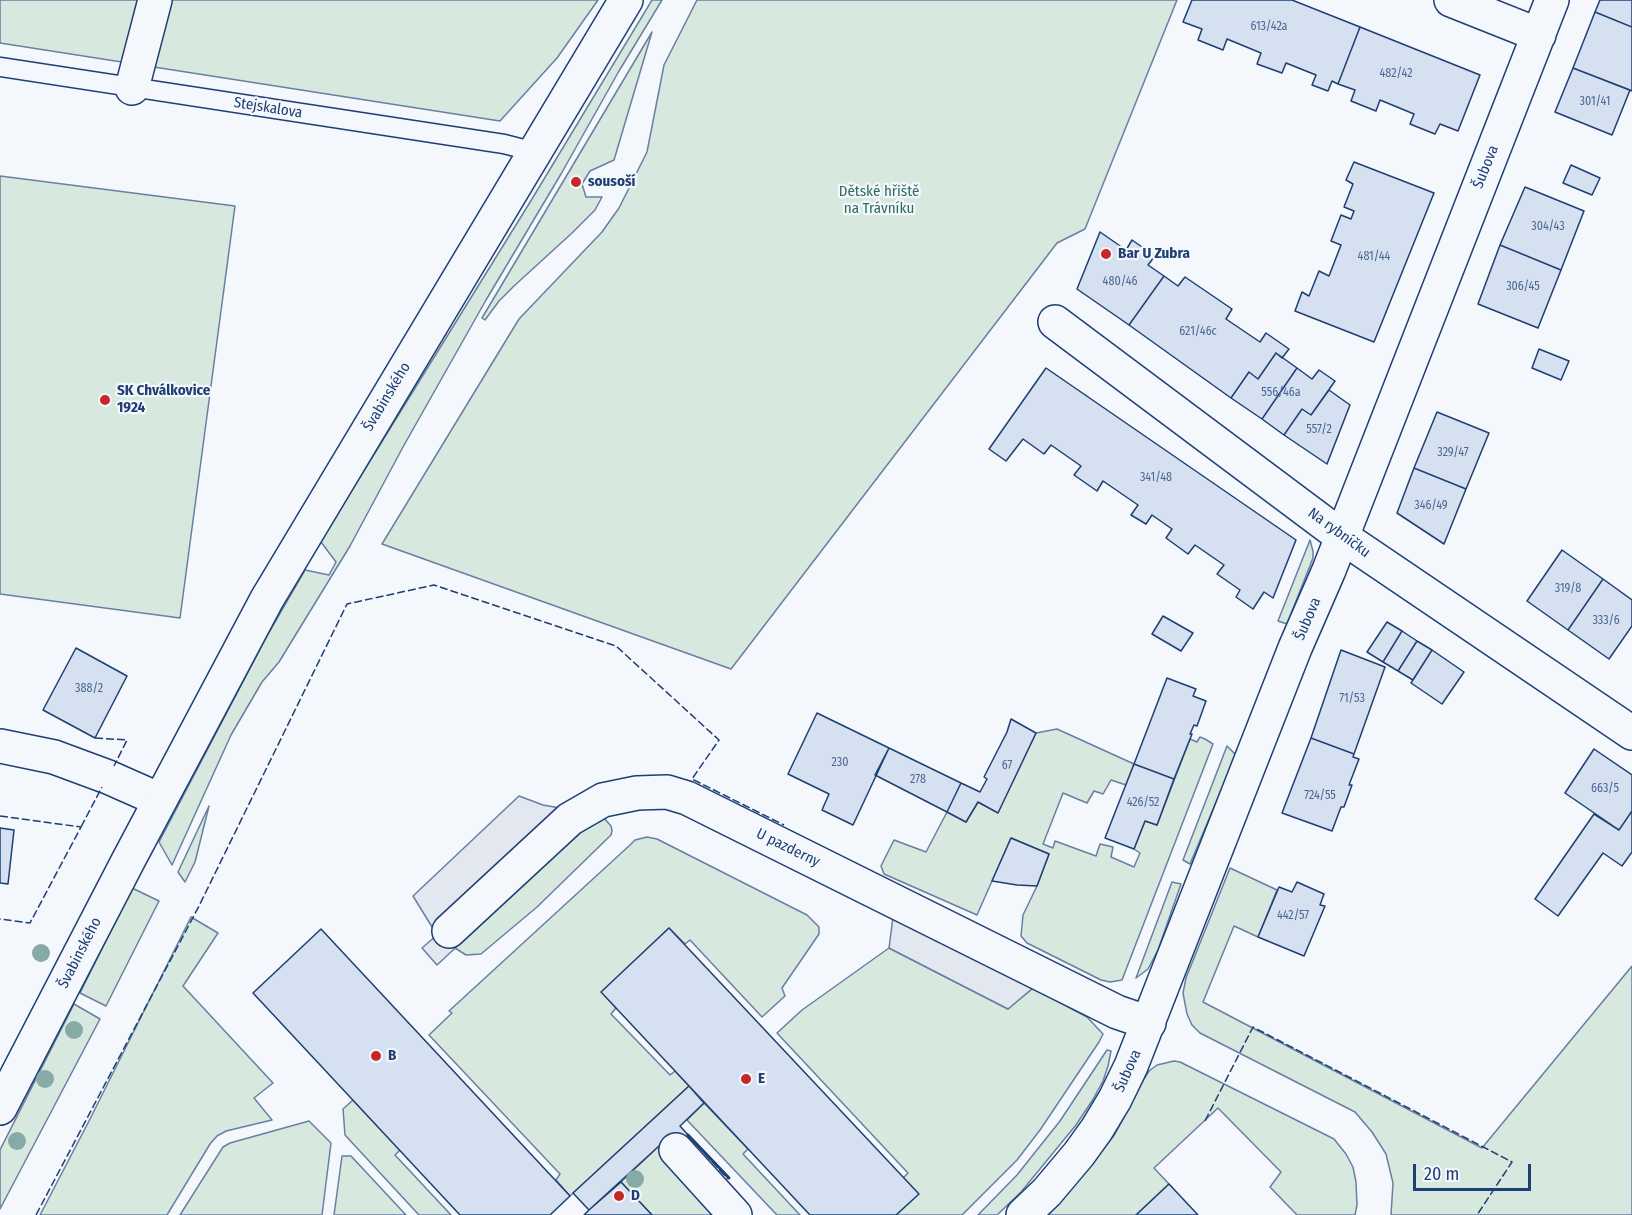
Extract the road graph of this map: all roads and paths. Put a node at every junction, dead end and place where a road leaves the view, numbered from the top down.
1 (155, 0) edge
2 (626, 0) edge
3 (1451, 0) edge
4 (1552, 0) edge
5 (1539, 35) junction
6 (0, 67) edge
7 (132, 88) junction
8 (535, 152) junction
9 (1054, 322) dead end
10 (1341, 536) junction
11 (1632, 733) edge
12 (0, 746) edge
13 (160, 800) junction
14 (449, 931) dead end
15 (1149, 1023) junction
16 (0, 1108) edge
17 (676, 1150) dead end
18 (735, 1215) edge
19 (1023, 1215) edge

1 - 7 street
2 - 8 street, Švabinského
3 - 5 street
4 - 5 street, Šubova
5 - 10 street, Šubova
6 - 7 lane, Stejskalova
7 - 8 lane, Stejskalova
8 - 13 street, Švabinského
9 - 10 street, Na rybníčku
10 - 11 street, Na rybníčku
10 - 15 street, Šubova
12 - 13 street
13 - 16 street, Švabinského
14 - 15 street, U pazderny
15 - 19 street, Šubova
17 - 18 street

